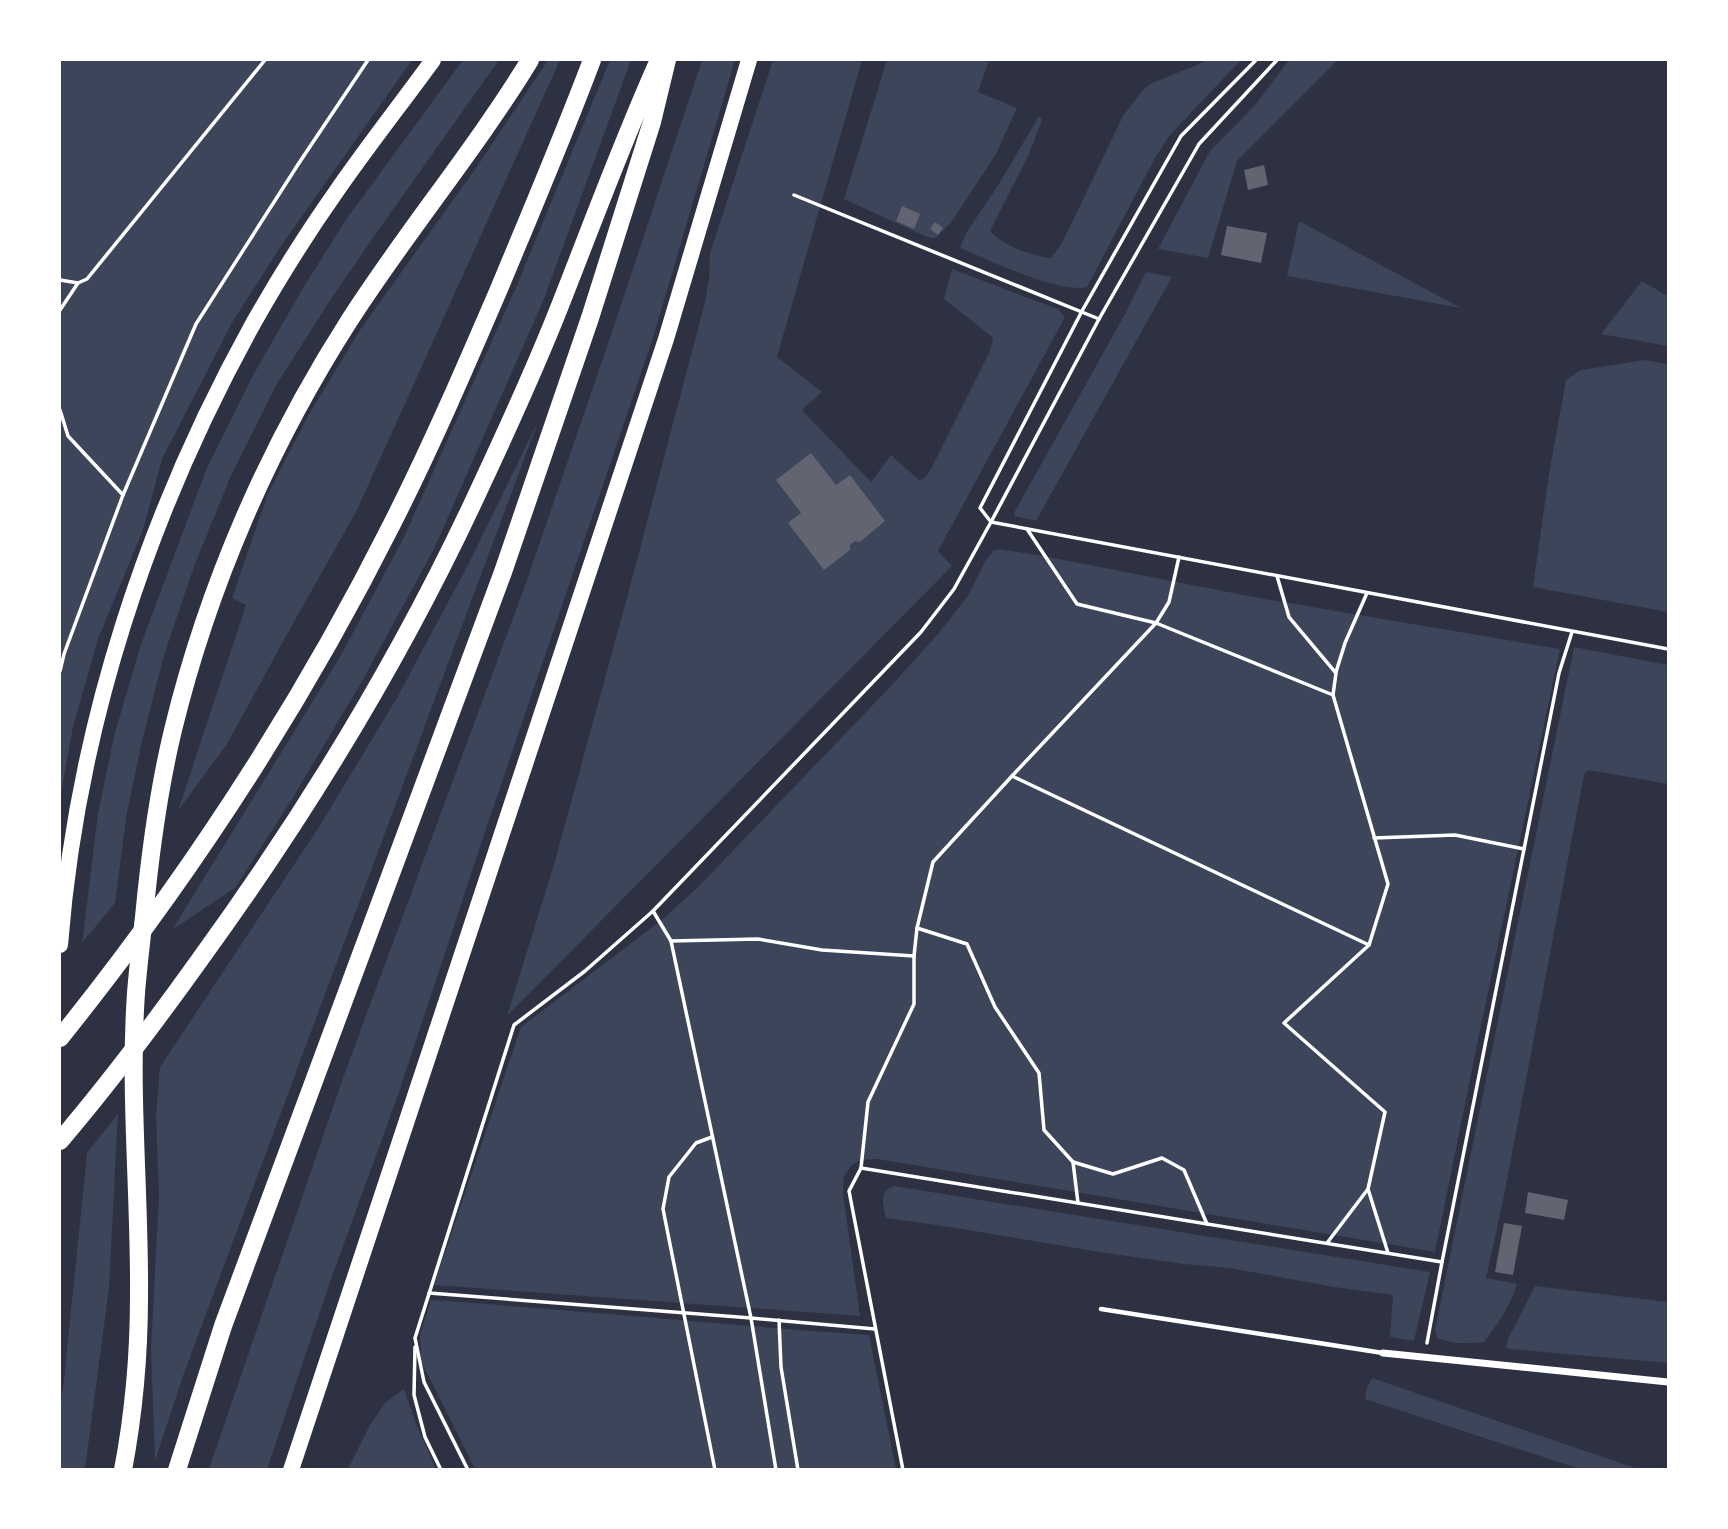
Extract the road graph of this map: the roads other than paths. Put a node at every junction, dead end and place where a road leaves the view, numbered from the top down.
1 (433, 60) edge
2 (530, 60) edge
3 (592, 60) edge
4 (659, 60) edge
5 (667, 60) edge
6 (749, 60) edge
7 (60, 945) edge
8 (60, 1038) edge
9 (60, 1141) edge
10 (1101, 1309) dead end
11 (1383, 1353) joint
12 (1668, 1382) edge
13 (123, 1469) edge
14 (177, 1469) edge
15 (292, 1469) edge

1 - 7 highway
2 - 13 highway
3 - 8 highway
4 - 9 highway
5 - 14 highway
6 - 15 highway
10 - 11 lane
11 - 12 street

